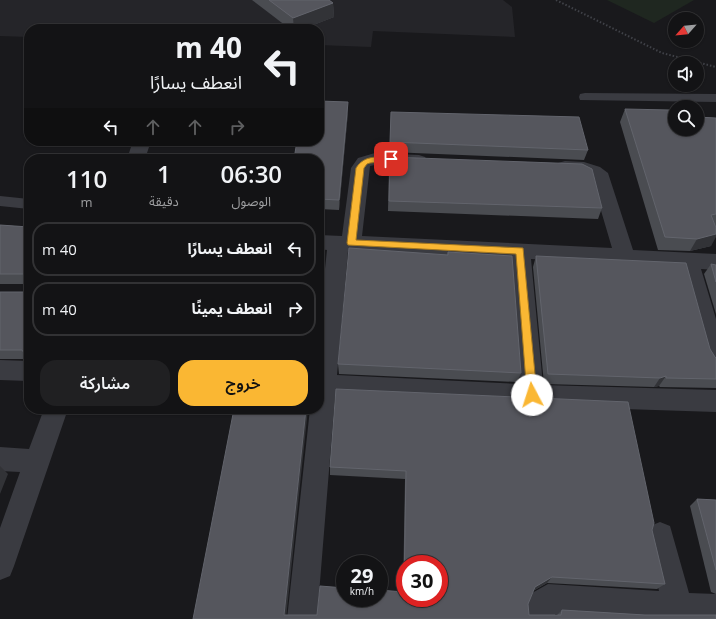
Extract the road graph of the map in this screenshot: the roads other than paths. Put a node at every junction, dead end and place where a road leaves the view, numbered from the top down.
1 (585, 97) dead end
2 (716, 98) edge
3 (438, 161) edge
4 (550, 166) edge
5 (0, 201) edge
6 (24, 203) edge
7 (336, 243) edge
8 (520, 251) junction
9 (625, 257) junction
10 (688, 260) junction
11 (716, 262) edge
12 (716, 358) edge
13 (324, 365) edge
14 (0, 370) edge
15 (24, 371) edge
16 (324, 385) edge
17 (532, 395) junction
18 (716, 401) edge
19 (54, 414) edge
20 (320, 414) edge
21 (0, 459) edge
22 (37, 461) junction
23 (660, 536) dead end
24 (0, 566) edge
25 (678, 607) junction
26 (716, 609) edge
27 (302, 619) edge
28 (541, 619) edge

1 - 2 lane
3 - 7 street
4 - 9 street
5 - 6 lane
7 - 8 street
7 - 13 street
8 - 9 street
8 - 17 street
9 - 10 street
10 - 11 street
10 - 12 street
14 - 15 street
16 - 17 street
17 - 18 street
19 - 22 street
20 - 27 street
21 - 22 street
22 - 24 street
23 - 25 street
25 - 26 street
25 - 28 street

